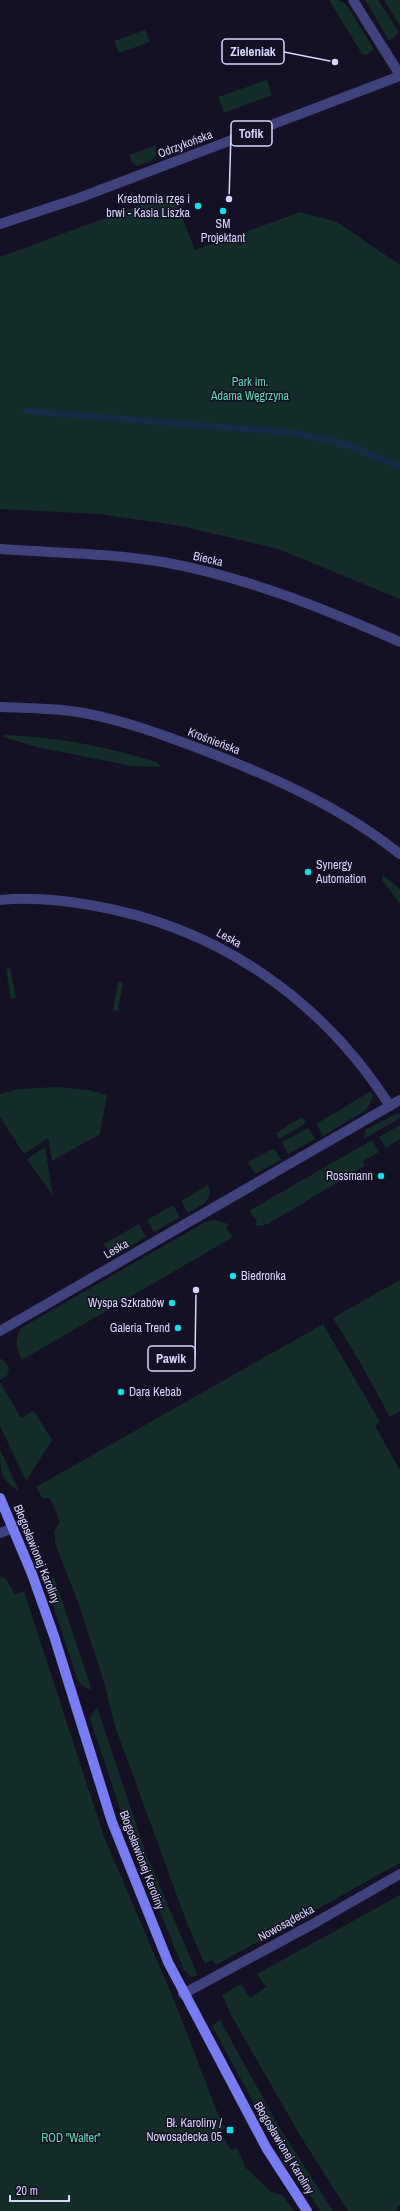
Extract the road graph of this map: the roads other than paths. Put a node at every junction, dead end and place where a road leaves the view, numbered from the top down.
1 (353, 0) edge
2 (400, 75) edge
3 (0, 224) edge
4 (0, 549) edge
5 (400, 642) edge
6 (0, 707) edge
7 (400, 854) edge
8 (0, 900) edge
9 (400, 1100) edge
10 (390, 1106) junction
11 (0, 1330) edge
12 (0, 1498) edge
13 (13, 1528) junction
14 (0, 1533) edge
15 (400, 1874) edge
16 (183, 1994) junction
17 (307, 2211) edge

1 - 2 street
2 - 3 street, Odrzykońska
4 - 5 street, Biecka
6 - 7 street, Krośnieńska
8 - 10 street, Leska
9 - 10 street, Leska
10 - 11 street, Leska
12 - 13 street, Błogosławionej Karoliny
13 - 14 street
13 - 16 street, Błogosławionej Karoliny
15 - 16 street, Nowosądecka
16 - 17 street, Błogosławionej Karoliny

